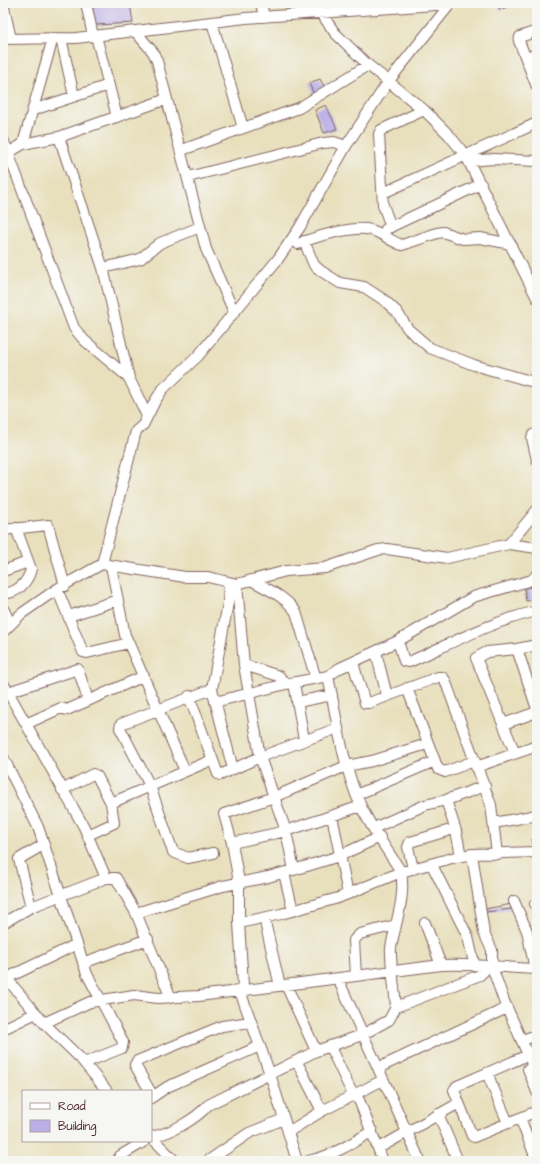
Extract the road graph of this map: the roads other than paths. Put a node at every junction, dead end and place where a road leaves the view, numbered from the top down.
1 (3, 3) edge
2 (86, 3) edge
3 (261, 3) edge
4 (450, 4) edge
5 (374, 6) edge
6 (320, 8) edge
7 (264, 17) junction
8 (212, 22) junction
9 (135, 31) junction
10 (537, 31) edge
11 (94, 36) junction
12 (57, 38) junction
13 (7, 39) edge
14 (537, 54) edge
15 (526, 58) junction
16 (368, 65) junction
17 (388, 82) junction
18 (109, 85) junction
19 (537, 87) edge
20 (74, 96) junction
21 (167, 99) junction
22 (33, 110) junction
23 (424, 110) junction
24 (117, 117) junction
25 (537, 123) edge
26 (243, 128) junction
27 (59, 137) junction
28 (3, 139) edge
29 (23, 144) junction
30 (346, 146) junction
31 (182, 150) junction
32 (5, 154) edge
33 (468, 158) junction
34 (537, 161) edge
35 (188, 177) junction
36 (481, 184) junction
37 (383, 193) junction
38 (200, 227) junction
39 (391, 227) junction
40 (379, 233) junction
41 (304, 241) junction
42 (511, 244) junction
43 (285, 249) junction
44 (103, 268) junction
45 (533, 283) edge
46 (537, 298) edge
47 (234, 312) junction
48 (129, 378) junction
49 (537, 383) edge
50 (142, 424) junction
51 (537, 433) edge
52 (537, 460) edge
53 (537, 510) edge
54 (16, 528) junction
55 (3, 530) edge
56 (509, 544) junction
57 (537, 548) edge
58 (28, 562) junction
59 (106, 565) junction
60 (3, 571) edge
61 (537, 574) edge
62 (251, 580) junction
63 (233, 583) junction
64 (61, 587) junction
65 (3, 593) edge
66 (118, 600) junction
67 (3, 608) edge
68 (537, 611) edge
69 (69, 616) junction
70 (10, 623) junction
71 (3, 632) edge
72 (398, 641) junction
73 (129, 644) junction
74 (537, 645) edge
75 (517, 649) junction
76 (376, 652) junction
77 (353, 663) junction
78 (244, 665) junction
79 (144, 676) junction
80 (328, 676) junction
81 (316, 679) junction
82 (3, 683) edge
83 (290, 684) junction
84 (407, 688) junction
85 (212, 689) junction
86 (8, 692) junction
87 (249, 692) junction
88 (332, 695) junction
89 (189, 696) junction
90 (387, 696) junction
91 (88, 700) junction
92 (214, 702) junction
93 (297, 702) junction
94 (158, 709) junction
95 (537, 709) edge
96 (537, 712) edge
97 (26, 724) junction
98 (503, 724) junction
99 (338, 728) junction
100 (304, 740) junction
101 (427, 744) junction
102 (537, 746) edge
103 (515, 753) junction
104 (3, 757) edge
105 (260, 757) junction
106 (212, 760) junction
107 (435, 761) junction
108 (475, 764) junction
109 (346, 766) junction
110 (233, 769) junction
111 (185, 771) junction
112 (150, 786) junction
113 (485, 786) junction
114 (62, 790) junction
115 (356, 795) junction
116 (274, 797) junction
117 (446, 800) junction
118 (111, 803) junction
119 (361, 806) junction
120 (537, 815) edge
121 (332, 816) junction
122 (494, 823) junction
123 (374, 828) junction
124 (454, 829) junction
125 (286, 831) junction
126 (88, 835) junction
127 (380, 837) junction
128 (232, 843) junction
129 (43, 845) junction
130 (537, 852) edge
131 (213, 853) dead end
132 (472, 854) junction
133 (497, 854) junction
134 (339, 856) junction
135 (461, 856) junction
136 (432, 865) junction
137 (412, 869) junction
138 (294, 870) junction
139 (401, 872) junction
140 (284, 873) junction
141 (106, 878) junction
142 (239, 882) junction
143 (348, 894) junction
144 (62, 896) junction
145 (514, 901) dead end
146 (31, 907) junction
147 (293, 911) junction
148 (136, 913) junction
149 (264, 918) junction
150 (3, 923) edge
151 (239, 923) junction
152 (425, 923) dead end
153 (396, 925) junction
154 (148, 939) junction
155 (76, 944) junction
156 (83, 963) junction
157 (474, 964) junction
158 (441, 965) junction
159 (489, 966) junction
160 (536, 969) edge
161 (394, 971) junction
162 (5, 976) edge
163 (356, 976) junction
164 (338, 979) junction
165 (283, 986) junction
166 (240, 991) junction
167 (171, 998) junction
168 (101, 1001) junction
169 (396, 1007) junction
170 (507, 1008) junction
171 (36, 1014) junction
172 (251, 1022) junction
173 (44, 1023) junction
174 (3, 1028) edge
175 (362, 1035) junction
176 (537, 1035) edge
177 (522, 1040) junction
178 (260, 1046) junction
179 (330, 1047) junction
180 (316, 1051) junction
181 (528, 1055) junction
182 (297, 1062) junction
183 (84, 1064) junction
184 (535, 1065) edge
185 (378, 1068) junction
186 (487, 1073) junction
187 (270, 1074) junction
188 (383, 1080) junction
189 (106, 1090) edge
190 (148, 1090) edge
191 (537, 1092) edge
192 (152, 1095) edge
193 (353, 1095) junction
194 (459, 1103) junction
195 (322, 1111) junction
196 (537, 1111) edge
197 (438, 1114) junction
198 (520, 1118) junction
199 (284, 1119) junction
200 (508, 1123) junction
201 (372, 1131) junction
202 (288, 1132) junction
203 (407, 1133) junction
204 (152, 1137) edge
205 (152, 1138) edge
206 (143, 1142) edge
207 (379, 1148) junction
208 (118, 1161) edge
209 (175, 1161) edge
210 (208, 1161) edge
211 (297, 1161) edge
212 (308, 1161) edge
213 (383, 1161) edge
214 (420, 1161) edge
215 (458, 1161) edge
216 (531, 1161) edge

1 - 13 street
2 - 11 street
3 - 7 street
4 - 5 street
4 - 17 street
5 - 6 street
6 - 7 street
6 - 16 street
7 - 8 street
8 - 9 street
8 - 26 street
9 - 11 street
9 - 21 street
10 - 15 street
11 - 12 street
11 - 18 street
12 - 13 street
12 - 20 street
12 - 22 street
14 - 15 street
15 - 19 street
16 - 17 street
16 - 26 street
17 - 23 street
17 - 30 street
18 - 20 street
18 - 24 street
20 - 22 street
21 - 24 street
21 - 31 street
22 - 29 street
23 - 33 street
23 - 37 street
24 - 27 street
25 - 33 street
26 - 31 street
27 - 29 street
27 - 44 street
28 - 32 street
29 - 32 street
30 - 35 street
30 - 43 street
31 - 35 street
32 - 48 street
33 - 34 street
33 - 36 street
33 - 37 street
35 - 38 street
36 - 39 street
36 - 42 street
37 - 39 street
38 - 44 street
38 - 47 street
39 - 40 street
40 - 41 street
40 - 42 street
41 - 43 street
41 - 49 street
42 - 45 street
43 - 47 street
44 - 48 street
45 - 46 street
47 - 50 street
48 - 50 street
50 - 59 street
51 - 52 street
53 - 56 street
54 - 55 street
54 - 58 street
54 - 64 street
56 - 57 street
56 - 62 street
58 - 60 street
58 - 65 street
59 - 63 street
59 - 64 street
59 - 66 street
61 - 72 street
62 - 63 street
62 - 81 street
63 - 78 street
63 - 85 street
64 - 69 street
64 - 70 street
66 - 69 street
66 - 73 street
67 - 70 street
68 - 72 street
69 - 73 street
70 - 71 street
72 - 76 street
73 - 79 street
74 - 75 street
75 - 95 street
75 - 98 street
76 - 77 street
76 - 90 street
77 - 80 street
77 - 90 street
78 - 83 street
78 - 87 street
79 - 91 street
79 - 94 street
80 - 81 street
80 - 88 street
81 - 83 street
82 - 86 street
83 - 87 street
83 - 93 street
84 - 90 street
84 - 101 street
84 - 108 street
85 - 89 street
85 - 92 street
86 - 91 street
86 - 97 street
87 - 92 street
87 - 105 street
88 - 93 street
88 - 99 street
89 - 94 street
89 - 106 street
91 - 97 street
92 - 110 street
93 - 100 street
94 - 111 street
94 - 112 street
96 - 98 street
97 - 114 street
98 - 103 street
99 - 100 street
99 - 109 street
100 - 105 street
101 - 107 street
101 - 109 street
102 - 103 street
103 - 108 street
104 - 129 street
105 - 110 street
105 - 116 street
106 - 110 street
106 - 111 street
107 - 108 street
107 - 115 street
108 - 113 street
109 - 115 street
109 - 116 street
111 - 112 street
112 - 118 street
112 - 131 street
113 - 117 street
113 - 122 street
114 - 118 street
114 - 126 street
115 - 119 street
116 - 125 street
116 - 128 street
117 - 123 street
117 - 124 street
118 - 126 street
119 - 121 street
119 - 123 street
120 - 122 street
121 - 125 street
121 - 134 street
122 - 133 street
123 - 127 street
124 - 135 street
124 - 137 street
125 - 128 street
125 - 138 street
126 - 141 street
127 - 134 street
127 - 139 street
128 - 142 street
129 - 144 street
129 - 146 street
130 - 133 street
132 - 133 street
132 - 135 street
132 - 159 street
134 - 138 street
134 - 143 street
135 - 136 street
136 - 137 street
136 - 157 street
137 - 139 street
138 - 140 street
139 - 143 street
139 - 153 street
140 - 142 street
140 - 147 street
141 - 144 street
141 - 148 street
142 - 148 street
142 - 151 street
143 - 147 street
144 - 146 street
144 - 155 street
145 - 160 street
146 - 150 street
147 - 149 street
148 - 154 street
149 - 151 street
149 - 165 street
151 - 166 street
152 - 158 street
153 - 161 street
153 - 163 street
154 - 156 street
154 - 167 street
155 - 156 street
155 - 162 street
156 - 168 street
157 - 158 street
157 - 159 street
158 - 161 street
159 - 160 street
159 - 169 street
159 - 170 street
161 - 163 street
161 - 169 street
162 - 171 street
163 - 164 street
164 - 165 street
164 - 175 street
165 - 166 street
165 - 180 street
166 - 167 street
166 - 172 street
167 - 168 street
168 - 173 street
168 - 183 street
169 - 175 street
170 - 177 street
170 - 185 street
171 - 173 street
171 - 174 street
172 - 178 street
172 - 190 street
173 - 183 street
175 - 179 street
175 - 185 street
176 - 177 street
177 - 181 street
178 - 187 street
178 - 192 street
179 - 180 street
179 - 193 street
180 - 182 street
181 - 184 street
181 - 186 street
182 - 187 street
182 - 195 street
183 - 189 street
184 - 191 street
185 - 188 street
186 - 194 street
186 - 200 street
187 - 199 street
187 - 204 street
188 - 193 street
188 - 203 street
193 - 195 street
193 - 201 street
194 - 197 street
194 - 200 street
195 - 202 street
196 - 198 street
197 - 203 street
197 - 215 street
198 - 200 street
198 - 216 street
199 - 202 street
199 - 210 street
201 - 207 street
201 - 212 street
202 - 211 street
203 - 207 street
203 - 214 street
205 - 209 street
206 - 208 street
207 - 213 street

